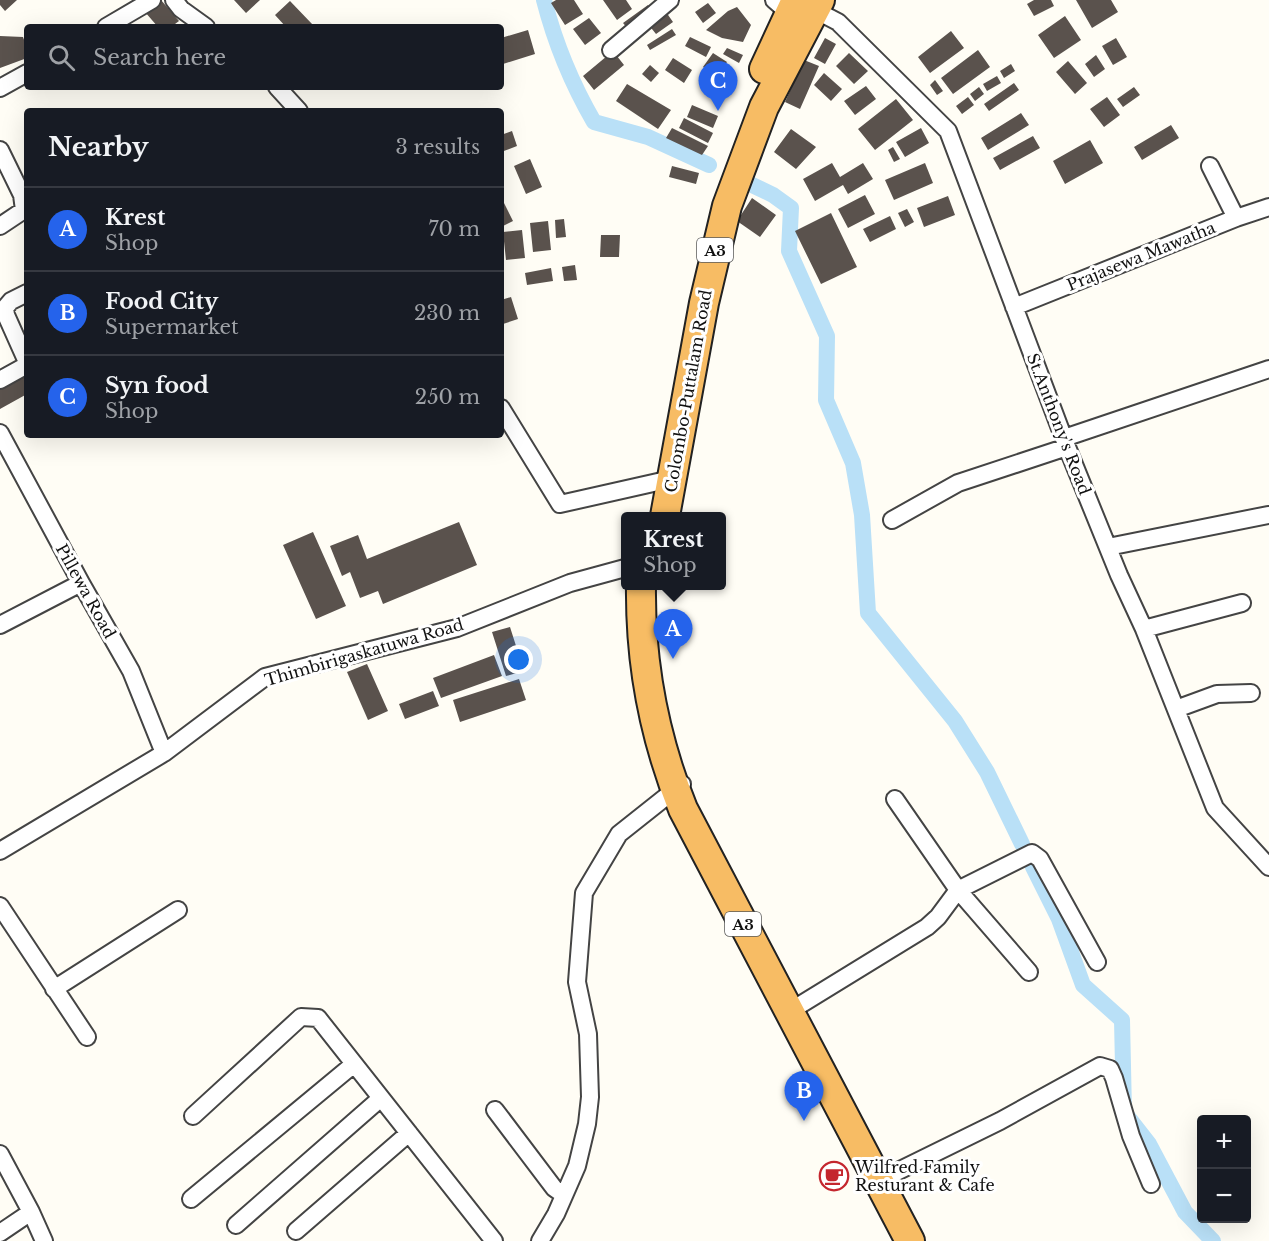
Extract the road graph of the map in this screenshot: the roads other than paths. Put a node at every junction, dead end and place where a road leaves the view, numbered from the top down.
1 (152, 0) edge
2 (174, 0) edge
3 (670, 0) edge
4 (799, 5) edge
5 (111, 24) edge
6 (202, 24) edge
7 (611, 50) dead end
8 (24, 75) edge
9 (0, 88) edge
10 (280, 90) edge
11 (296, 108) edge
12 (0, 150) edge
13 (1210, 166) dead end
14 (1269, 207) edge
15 (1236, 218) junction
16 (0, 226) edge
17 (24, 294) edge
18 (1014, 307) junction
19 (24, 356) edge
20 (24, 365) edge
21 (1269, 369) edge
22 (0, 380) edge
23 (504, 413) edge
24 (0, 433) edge
25 (1065, 442) junction
26 (663, 480) junction
27 (650, 512) edge
28 (665, 512) edge
29 (1268, 515) edge
30 (892, 520) dead end
31 (1108, 547) junction
32 (621, 569) edge
33 (81, 583) junction
34 (641, 590) edge
35 (657, 590) edge
36 (1242, 603) dead end
37 (0, 625) edge
38 (1144, 629) junction
39 (1251, 693) dead end
40 (1176, 709) junction
41 (164, 753) junction
42 (681, 785) junction
43 (895, 799) dead end
44 (0, 851) edge
45 (1266, 858) edge
46 (958, 890) junction
47 (0, 906) edge
48 (178, 910) dead end
49 (1097, 962) dead end
50 (1029, 972) dead end
51 (54, 989) junction
52 (800, 1005) junction
53 (87, 1037) dead end
54 (354, 1064) junction
55 (381, 1098) junction
56 (495, 1110) dead end
57 (193, 1116) dead end
58 (409, 1132) junction
59 (0, 1154) edge
60 (886, 1177) junction
61 (1151, 1184) dead end
62 (564, 1195) junction
63 (191, 1199) dead end
64 (31, 1212) junction
65 (236, 1225) dead end
66 (296, 1231) dead end
67 (0, 1233) edge
68 (44, 1241) edge
69 (494, 1241) edge
70 (540, 1241) edge
71 (910, 1241) edge
72 (923, 1241) edge

1 - 5 street
2 - 6 street
3 - 7 street
4 - 18 street, St.Anthony's Road
4 - 26 highway, Colombo-Puttalam Road / A3
8 - 9 street
10 - 11 street
12 - 16 street
13 - 15 street
14 - 15 street, Prajasewa Mawatha
15 - 18 street, Prajasewa Mawatha
17 - 19 street
18 - 25 street, St.Anthony's Road
20 - 22 street
21 - 25 street
23 - 26 street
24 - 33 street, Pillewa Road
25 - 30 street
25 - 31 street, St.Anthony's Road
26 - 27 highway, Colombo-Puttalam Road / A3
26 - 28 highway, Colombo-Puttalam Road / A3
29 - 31 street
31 - 38 street, St.Anthony's Road
32 - 41 street, Thimbirigaskatuwa Road
33 - 37 street
33 - 41 street, Pillewa Road
34 - 42 highway, A3
35 - 42 highway, A3
36 - 38 street
38 - 40 street, St.Anthony's Road
39 - 40 street
40 - 45 street, St.Anthony's Road
41 - 44 street, Thimbirigaskatuwa Road
42 - 52 highway, A3
42 - 62 street
42 - 71 highway, A3
43 - 46 street
46 - 49 street
46 - 50 street
46 - 52 street
47 - 51 street
48 - 51 street
51 - 53 street
52 - 60 highway, A3
54 - 55 street
54 - 57 street
54 - 63 street
55 - 58 street
55 - 65 street
56 - 62 street
58 - 66 street
58 - 69 street
59 - 64 street
60 - 61 street
60 - 72 highway, A3
62 - 70 street
64 - 67 street
64 - 68 street

